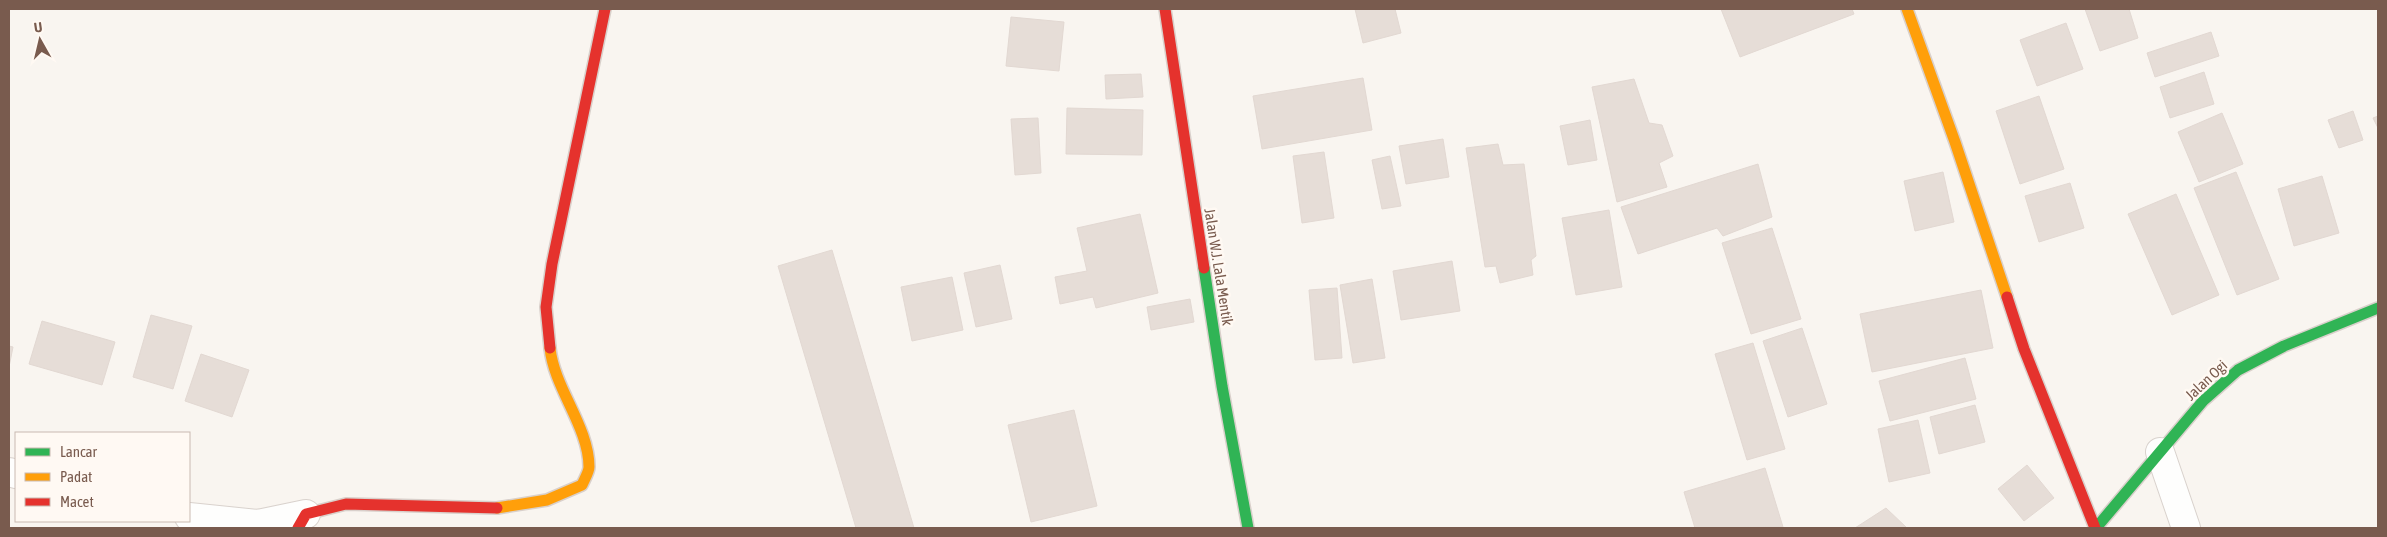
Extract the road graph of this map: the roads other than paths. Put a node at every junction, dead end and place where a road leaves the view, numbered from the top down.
1 (606, 9) edge
2 (1165, 9) edge
3 (1907, 9) edge
4 (2378, 308) edge
5 (2160, 452) junction
6 (190, 517) edge
7 (302, 521) edge
8 (1248, 528) edge
9 (2096, 528) edge
10 (2186, 528) edge

1 - 7 street
2 - 8 street, Jalan W.J. Lala Mentik
3 - 9 street
4 - 5 street, Jalan Ogi
5 - 9 street, Jalan Ogi
5 - 10 street
6 - 7 street

